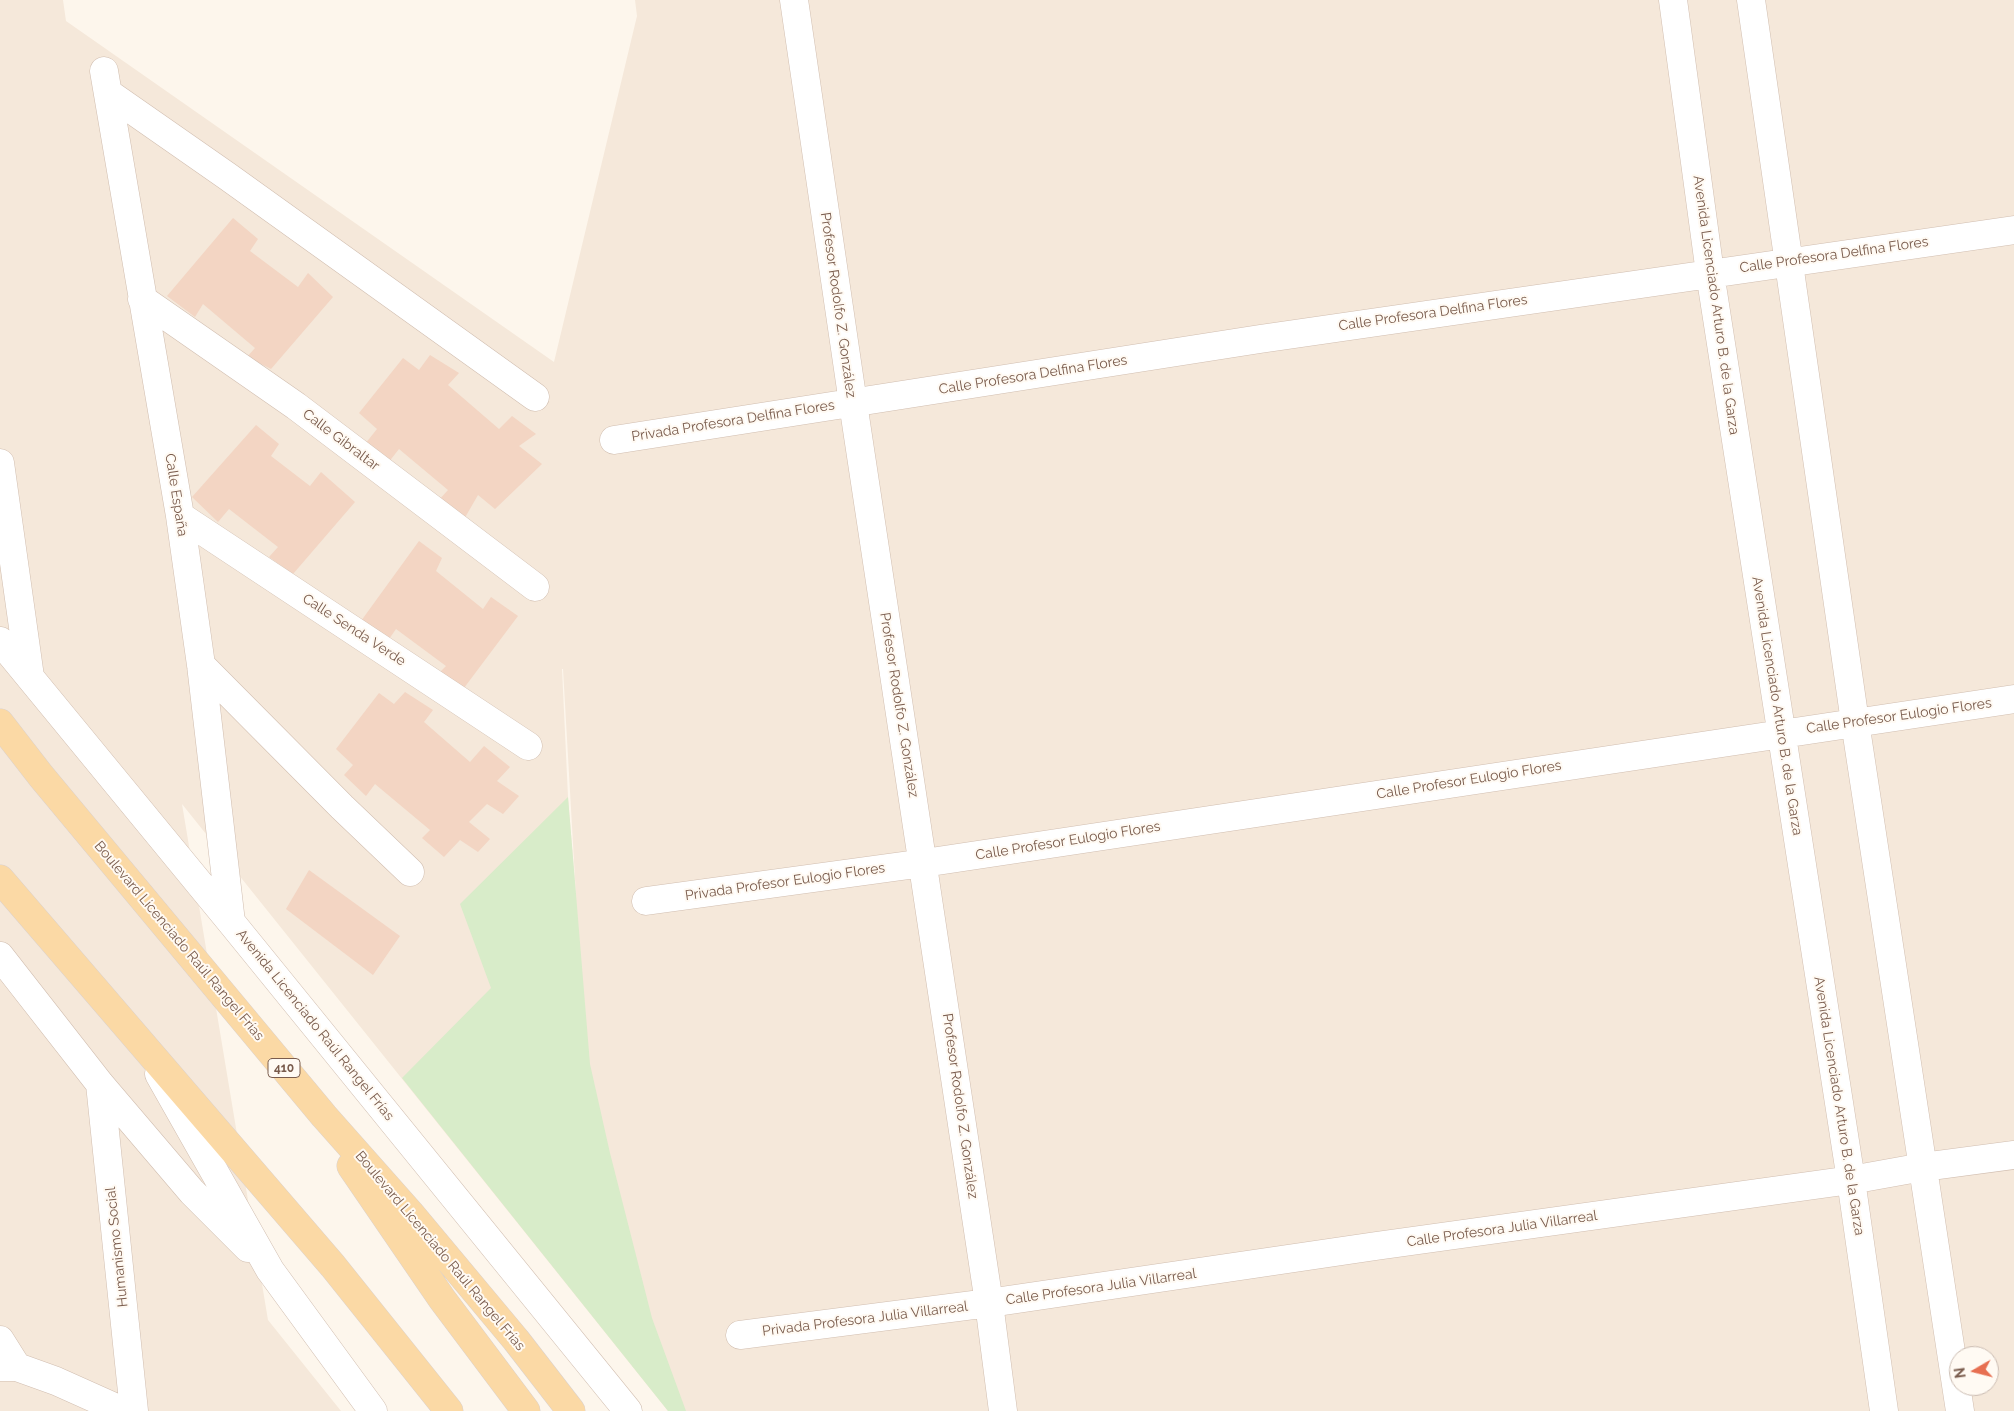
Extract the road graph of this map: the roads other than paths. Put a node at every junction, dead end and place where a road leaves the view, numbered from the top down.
1 (794, 0) edge
2 (1673, 0) edge
3 (1752, 0) edge
4 (2014, 230) edge
5 (1789, 262) junction
6 (1710, 272) junction
7 (142, 299) junction
8 (535, 397) dead end
9 (853, 403) junction
10 (614, 440) dead end
11 (0, 463) edge
12 (180, 516) junction
13 (535, 587) dead end
14 (0, 641) edge
15 (201, 665) junction
16 (30, 678) junction
17 (2014, 699) edge
18 (1855, 722) junction
19 (0, 723) edge
20 (1782, 733) junction
21 (528, 746) dead end
22 (924, 863) junction
23 (410, 872) dead end
24 (0, 879) edge
25 (646, 902) dead end
26 (231, 922) junction
27 (0, 956) edge
28 (141, 1043) junction
29 (100, 1084) junction
30 (324, 1116) junction
31 (2014, 1155) edge
32 (1922, 1167) junction
33 (1851, 1180) junction
34 (270, 1270) junction
35 (989, 1304) junction
36 (740, 1335) dead end
37 (0, 1340) edge
38 (8, 1367) edge
39 (123, 1411) edge
40 (134, 1411) edge
41 (373, 1411) edge
42 (448, 1411) edge
43 (526, 1411) edge
44 (571, 1411) edge
45 (628, 1411) edge
46 (1003, 1411) edge
47 (1884, 1411) edge
48 (1960, 1411) edge

1 - 9 street, Profesor Rodolfo Z. González
2 - 6 street, Avenida Licenciado Arturo B. de la Garza
3 - 5 street
4 - 5 street, Calle Profesora Delfina Flores
5 - 6 street, Calle Profesora Delfina Flores
5 - 18 street
6 - 9 street, Calle Profesora Delfina Flores
6 - 20 street, Avenida Licenciado Arturo B. de la Garza
7 - 8 street, Calle España
7 - 12 street, Calle España
7 - 13 street, Calle Gibraltar
9 - 10 street, Privada Profesora Delfina Flores
9 - 22 street, Profesor Rodolfo Z. González
11 - 16 street
12 - 15 street, Calle España
12 - 21 street, Calle Senda Verde
14 - 16 street, Avenida Licenciado Raúl Rangel Frías
15 - 23 street
15 - 26 street, Calle España
16 - 26 street, Avenida Licenciado Raúl Rangel Frías
17 - 18 street, Calle Profesor Eulogio Flores
18 - 20 street, Calle Profesor Eulogio Flores
18 - 32 street
19 - 30 main road, Boulevard Licenciado Raúl Rangel Frías / 410
20 - 22 street, Calle Profesor Eulogio Flores
20 - 33 street, Avenida Licenciado Arturo B. de la Garza
22 - 25 street, Privada Profesor Eulogio Flores
22 - 35 street, Profesor Rodolfo Z. González
24 - 28 main road
26 - 45 street, Avenida Licenciado Raúl Rangel Frías
27 - 29 street
28 - 34 street
28 - 42 main road
29 - 34 street
29 - 40 street, Humanismo Social
30 - 43 main road
30 - 44 main road, Boulevard Licenciado Raúl Rangel Frías / 410
31 - 32 street, Calle Profesora Julia Villarreal
32 - 33 street, Calle Profesora Julia Villarreal
32 - 48 street
33 - 35 street, Calle Profesora Julia Villarreal
33 - 47 street, Avenida Licenciado Arturo B. de la Garza
34 - 41 street
35 - 36 street, Privada Profesora Julia Villarreal
35 - 46 street, Profesor Rodolfo Z. González
37 - 38 street
38 - 39 street

